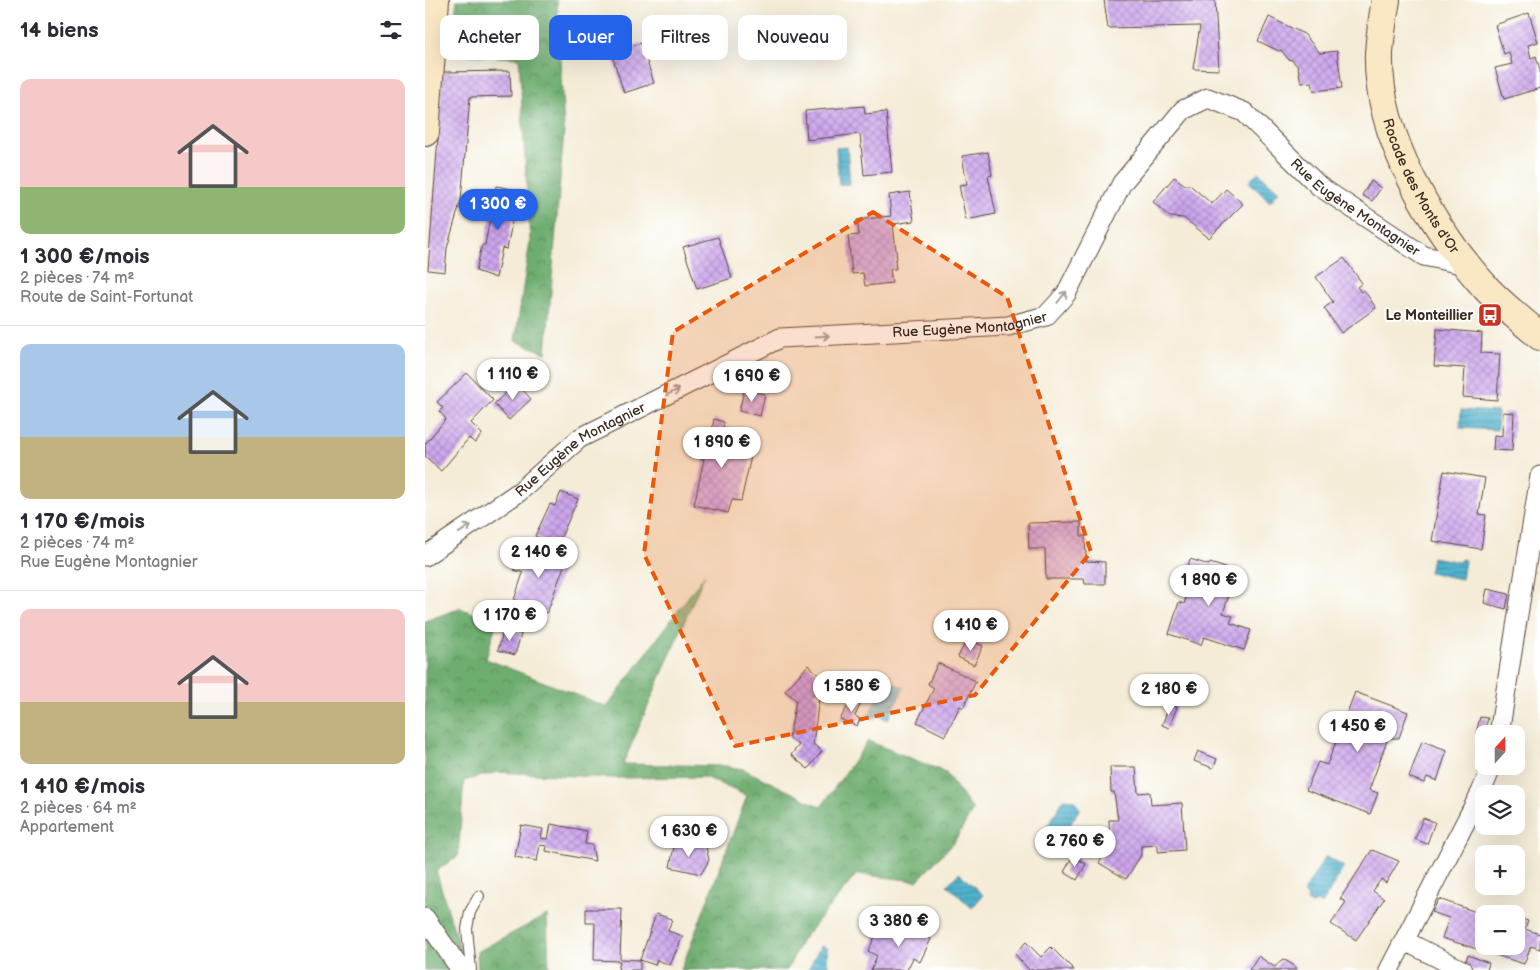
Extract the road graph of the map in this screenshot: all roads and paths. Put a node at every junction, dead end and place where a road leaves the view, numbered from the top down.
1 (435, 0) edge
2 (1386, 0) edge
3 (425, 132) edge
4 (1466, 265) junction
5 (1540, 336) edge
6 (1540, 476) edge
7 (1535, 551) edge
8 (425, 556) edge
9 (1501, 725) edge
10 (1488, 775) edge
11 (479, 896) dead end
12 (425, 918) edge
13 (1405, 941) junction
14 (461, 970) edge
15 (471, 970) edge
16 (1389, 970) edge
17 (1463, 970) edge

1 - 3 street
2 - 4 street, Rocade des Monts d'Or
4 - 5 street, Rocade des Monts d'Or
8 -> 4 street, Rue Eugène Montagnier
6 - 7 street
7 - 9 street
10 - 13 street
11 - 15 lane
12 - 14 street
13 - 16 street
13 - 17 street

